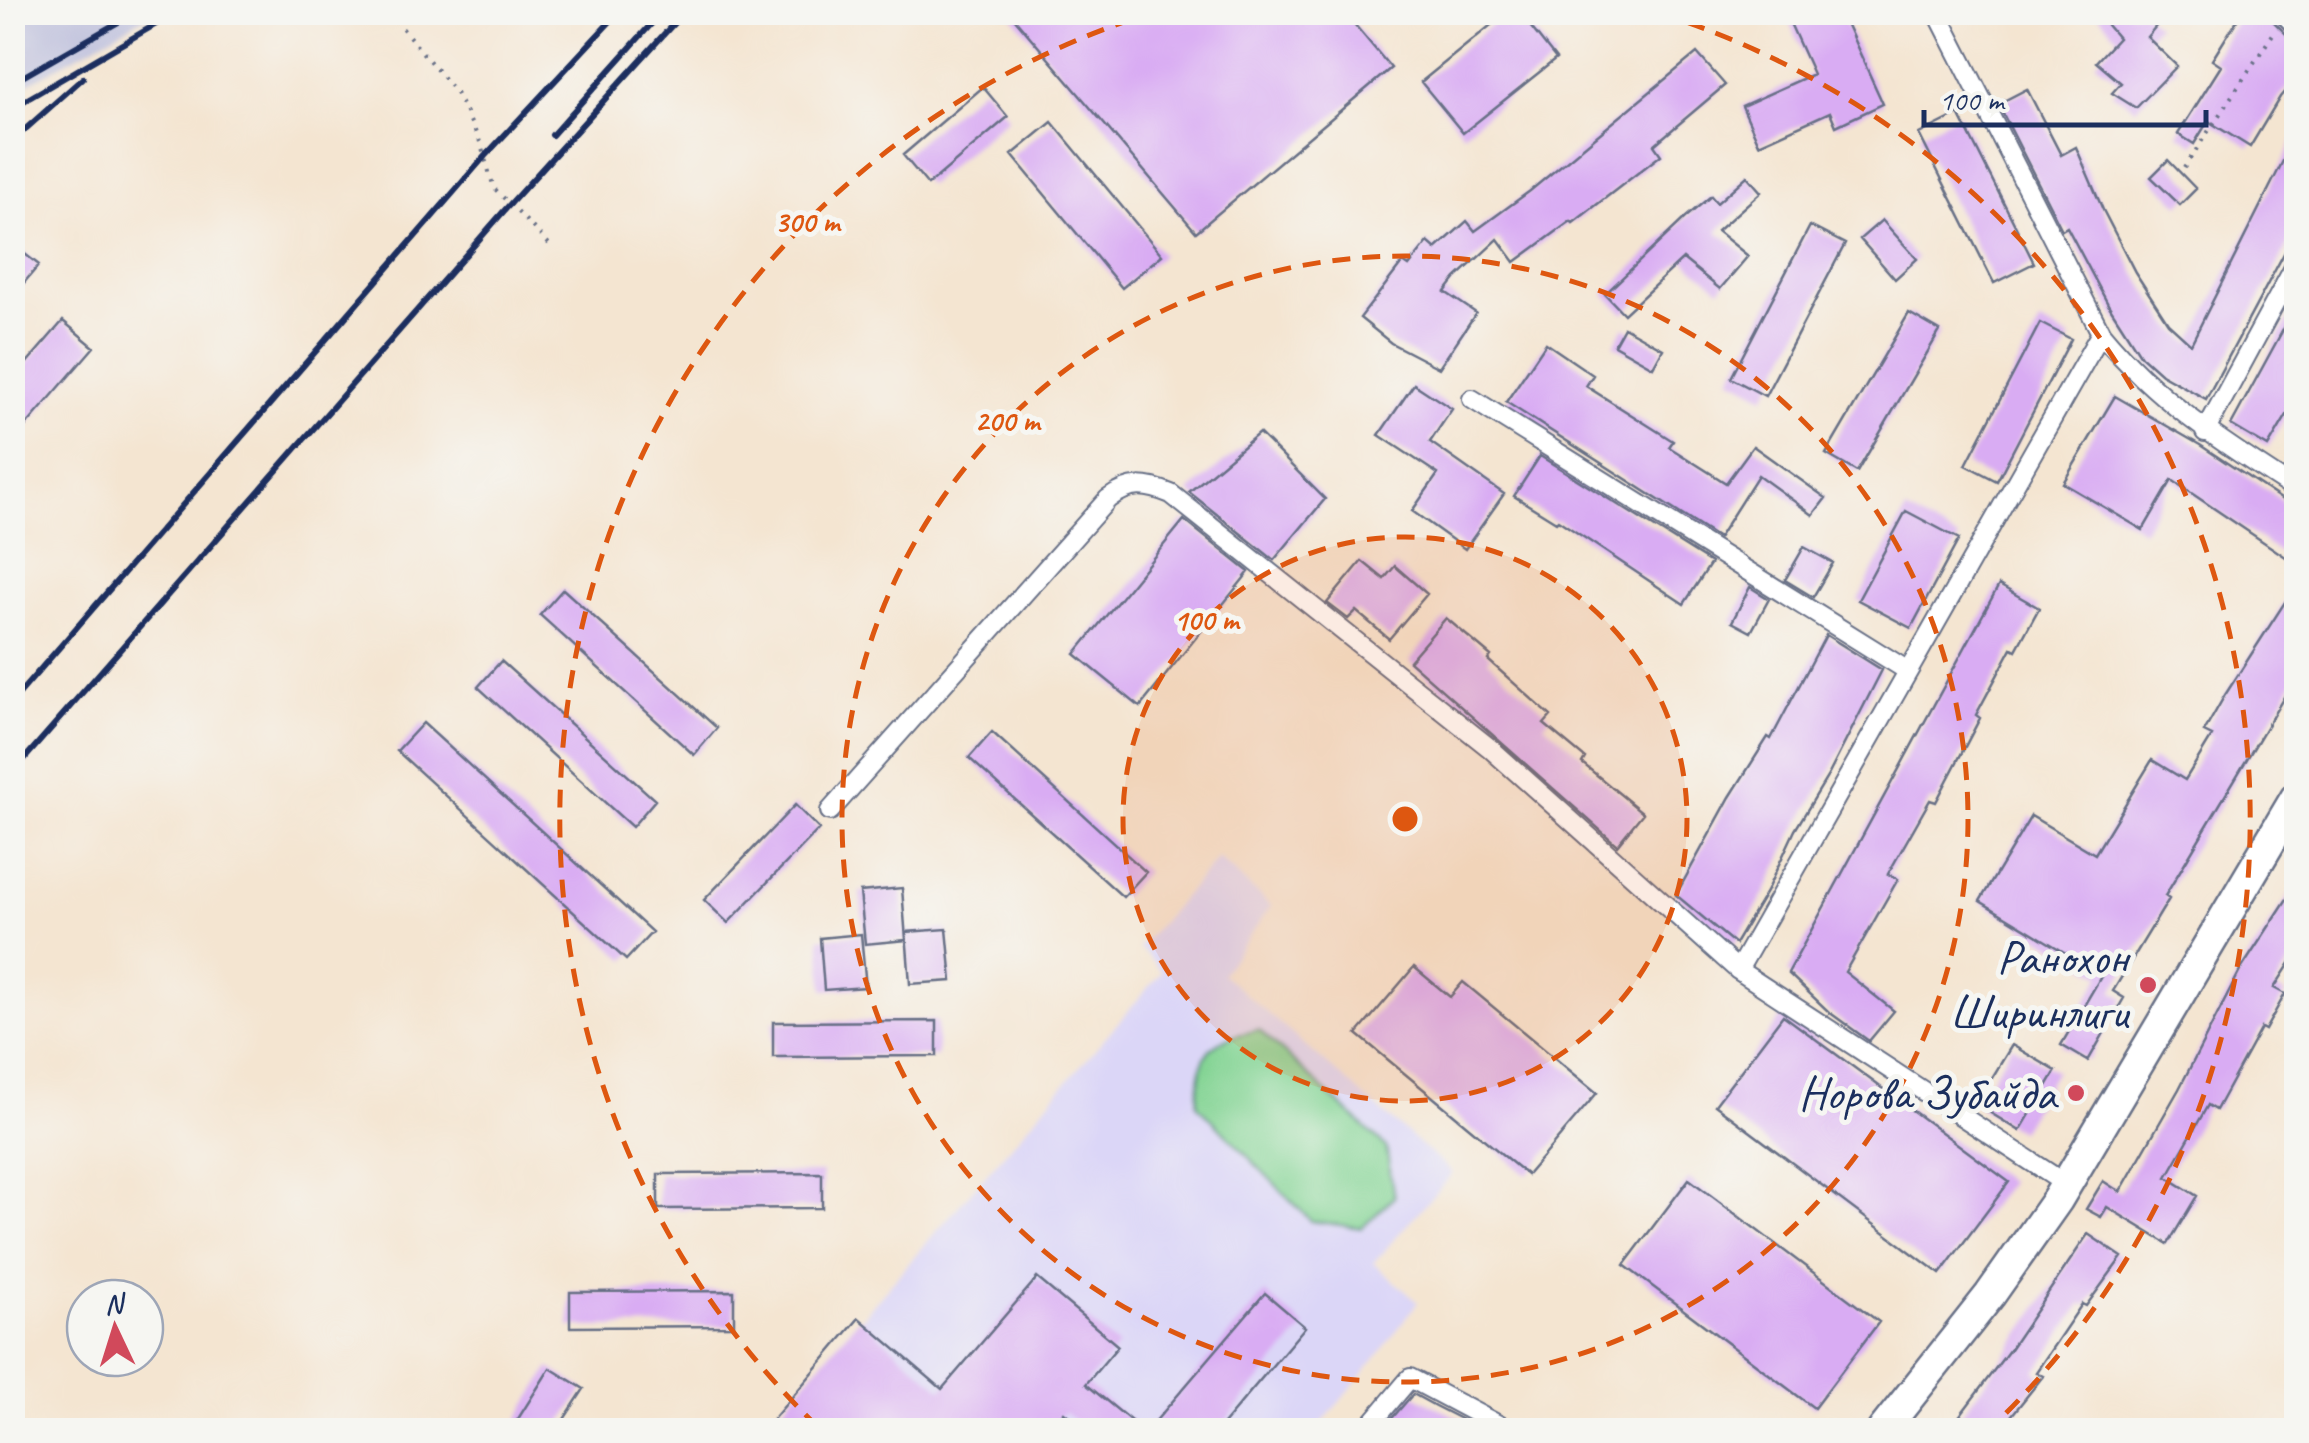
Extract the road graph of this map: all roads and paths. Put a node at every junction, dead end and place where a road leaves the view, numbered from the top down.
1 (390, 12) edge
2 (1937, 12) edge
3 (2288, 18) edge
4 (2184, 168) dead end
5 (549, 244) dead end
6 (2296, 264) edge
7 (2101, 332) junction
8 (1472, 400) dead end
9 (2205, 432) junction
10 (2296, 490) edge
11 (1908, 671) junction
12 (2296, 798) edge
13 (830, 810) dead end
14 (2296, 834) edge
15 (1738, 970) junction
16 (2067, 1185) junction
17 (1366, 1430) edge
18 (1508, 1430) edge
19 (1883, 1430) edge
20 (1904, 1430) edge

1 - 5 path
2 - 7 street
3 - 4 path
6 - 9 street
7 - 9 street
7 - 11 street
8 - 11 street
9 - 10 street
11 - 15 street
12 - 16 main road
13 - 15 street
14 - 20 main road
15 - 16 street
16 - 19 main road
17 - 18 street

